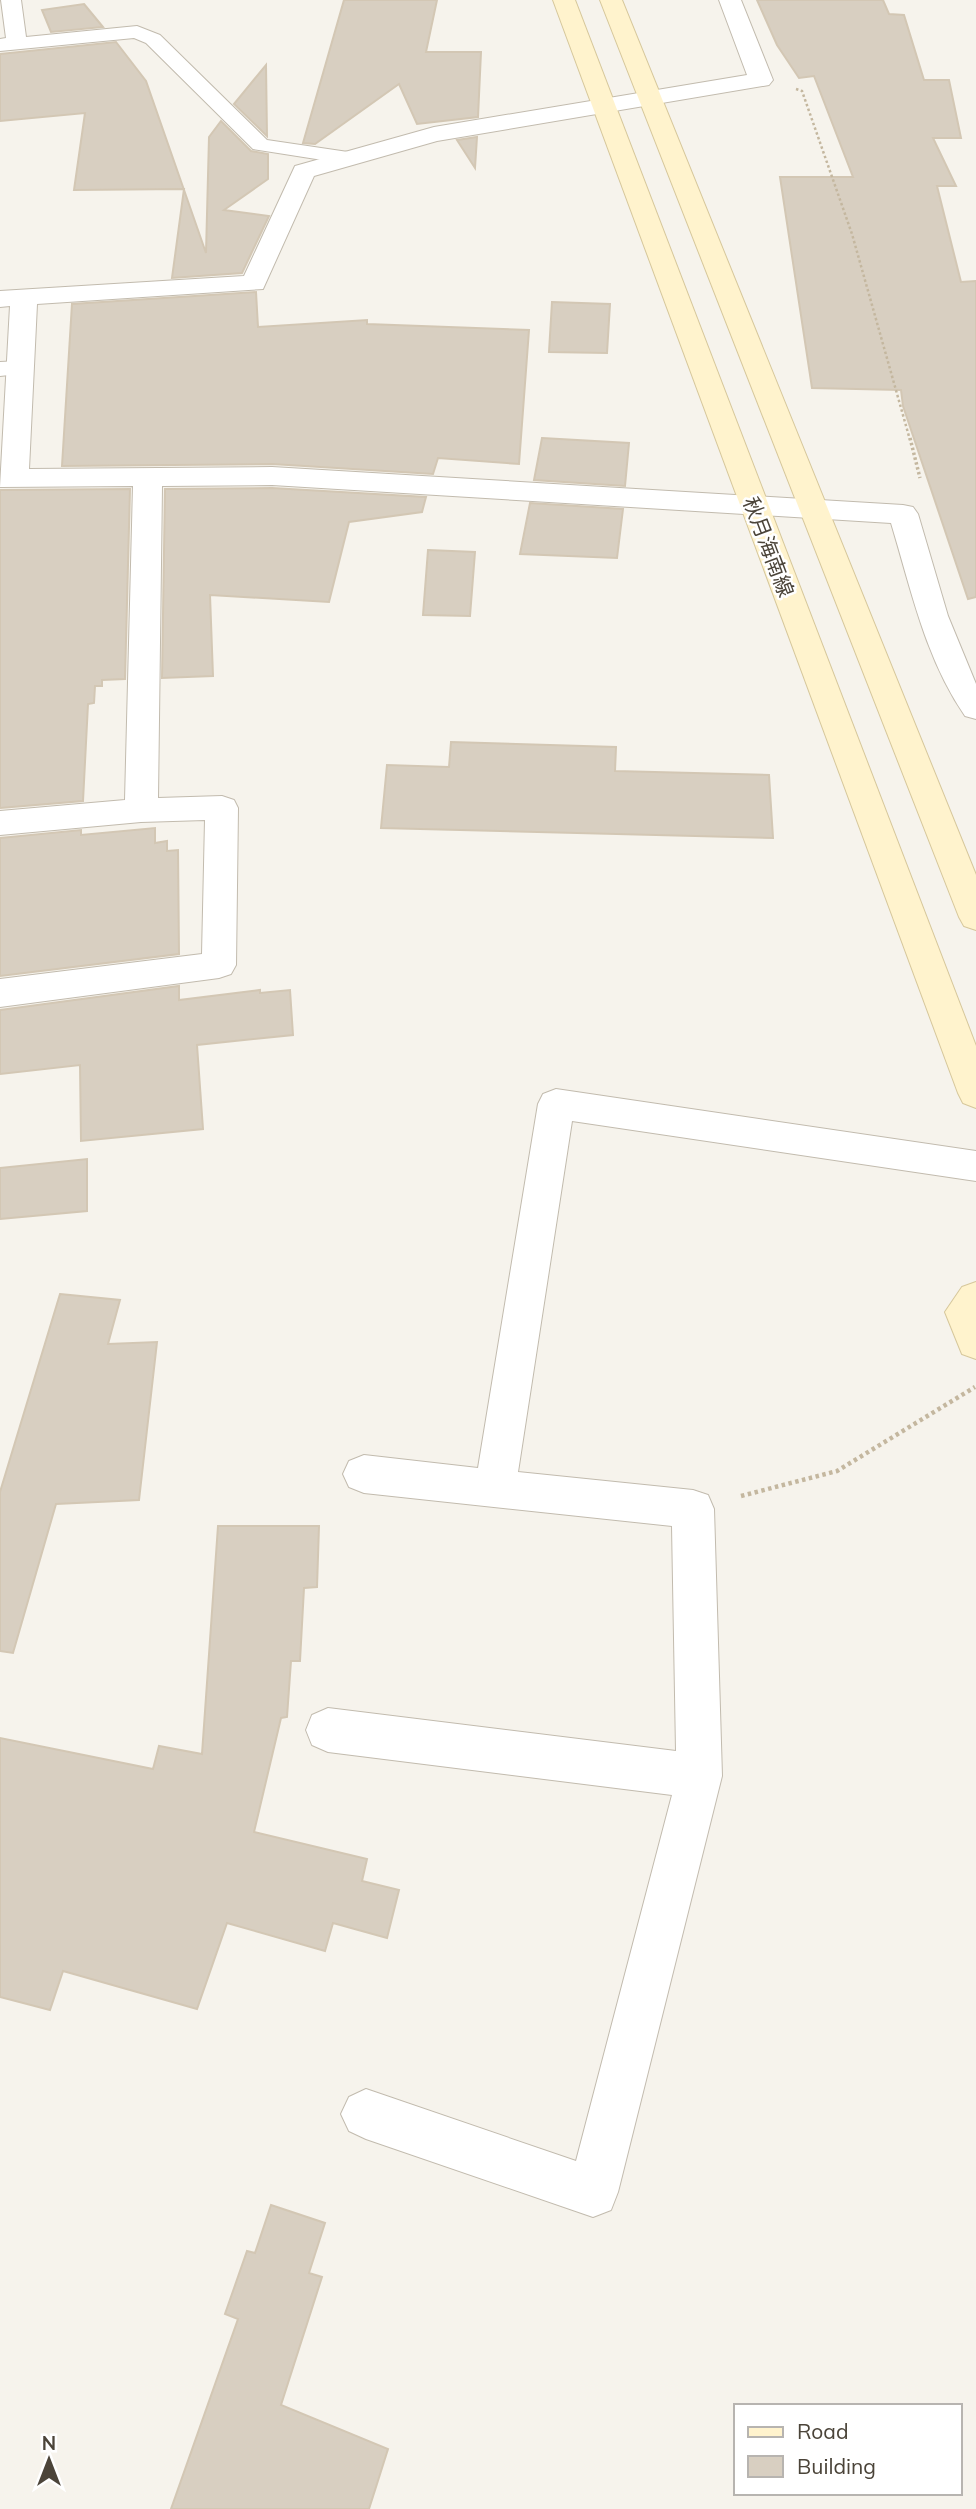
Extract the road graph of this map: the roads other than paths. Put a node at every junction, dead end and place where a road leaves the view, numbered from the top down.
1 (11, 0) edge
2 (565, 0) edge
3 (611, 0) edge
4 (730, 0) edge
5 (9, 44) edge
6 (650, 96) junction
7 (604, 106) junction
8 (348, 159) junction
9 (12, 298) edge
10 (10, 369) edge
11 (7, 477) edge
12 (148, 479) junction
13 (751, 503) junction
14 (811, 507) junction
15 (976, 708) edge
16 (141, 810) junction
17 (0, 823) edge
18 (976, 917) edge
19 (0, 993) edge
20 (976, 1093) edge
21 (976, 1166) edge
22 (976, 1299) edge
23 (976, 1342) edge
24 (364, 1474) dead end
25 (495, 1489) junction
26 (328, 1730) dead end
27 (699, 1776) junction
28 (366, 2114) dead end

1 - 5 lane
2 - 7 main road, 秋月海南線
3 - 6 main road
4 - 6 street
5 - 8 lane
6 - 7 street
6 - 14 main road
7 - 8 street
7 - 13 main road, 秋月海南線
8 - 9 street
9 - 10 street
10 - 11 street
11 - 12 street
12 - 13 street
12 - 16 street
13 - 14 street
13 - 20 main road, 秋月海南線
14 - 15 street
14 - 18 main road
16 - 17 street
16 - 19 street
21 - 25 street
22 - 23 main road
24 - 25 street
25 - 27 street
26 - 27 street
27 - 28 street

